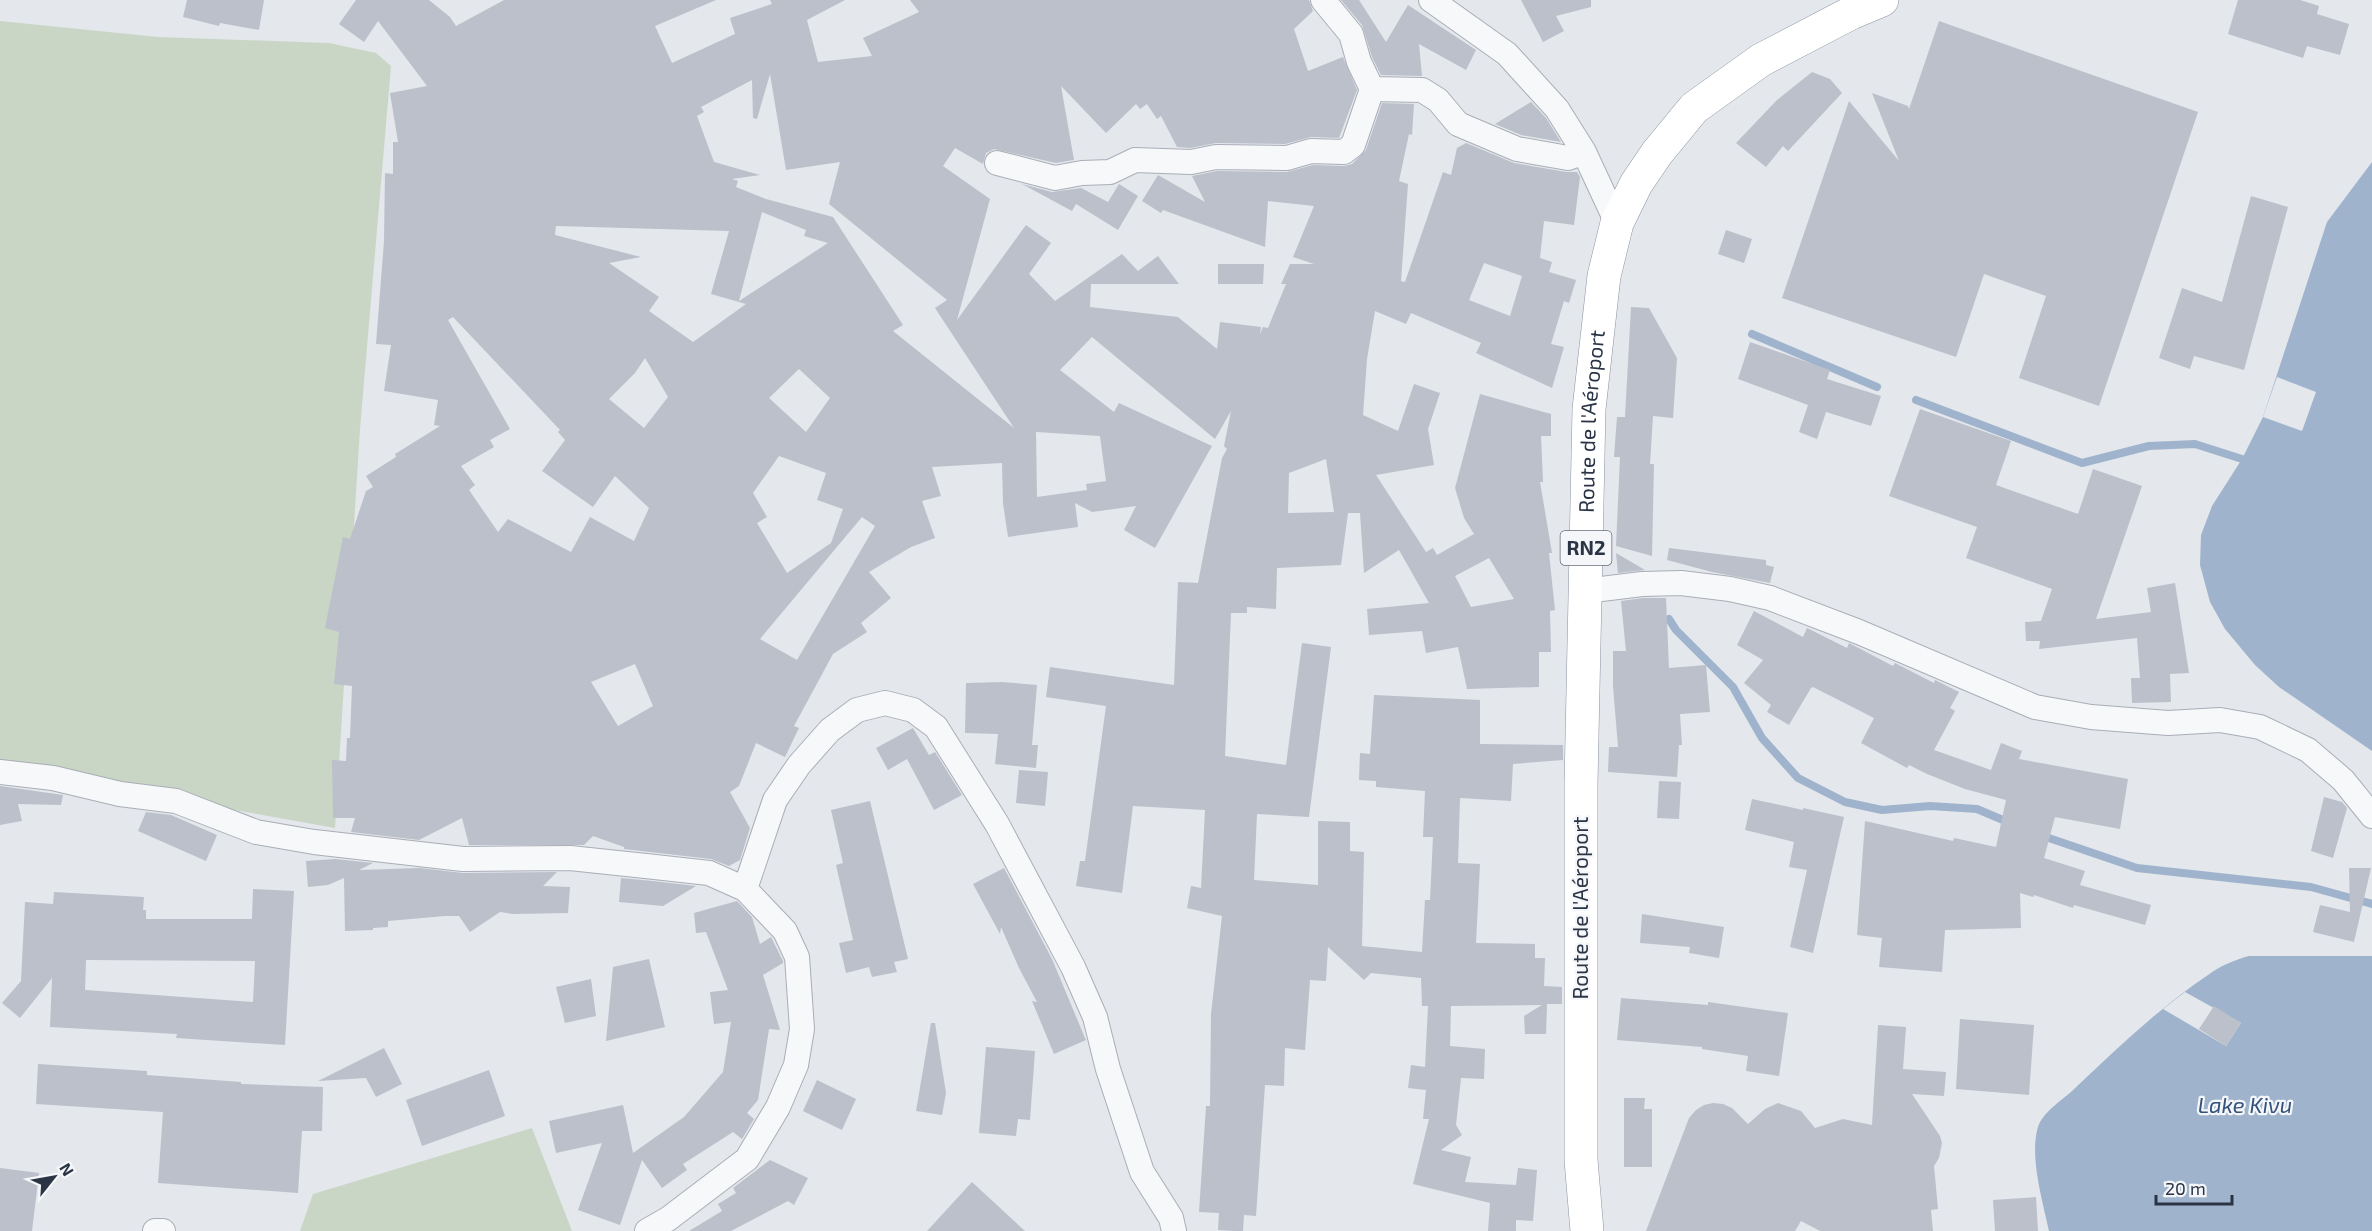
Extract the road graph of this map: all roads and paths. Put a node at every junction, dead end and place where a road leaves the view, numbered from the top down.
1 (1323, 0) edge
2 (1431, 0) edge
3 (1882, 0) edge
4 (1372, 89) junction
5 (1584, 152) junction
6 (997, 163) dead end
7 (1617, 223) junction
8 (1585, 591) junction
9 (0, 772) edge
10 (2372, 816) edge
11 (745, 889) junction
12 (155, 1231) edge
13 (163, 1231) edge
14 (647, 1231) edge
15 (1174, 1231) edge
16 (1587, 1231) edge

1 - 4 street
2 - 5 street
3 - 7 highway, Route de l'Aéroport / RN2
4 - 5 street
4 - 6 street
5 - 7 street
7 - 8 highway, Route de l'Aéroport / RN2
8 - 10 street
8 - 16 highway, Route de l'Aéroport / RN2
9 - 11 street
11 - 14 street
11 - 15 street
12 - 13 street

